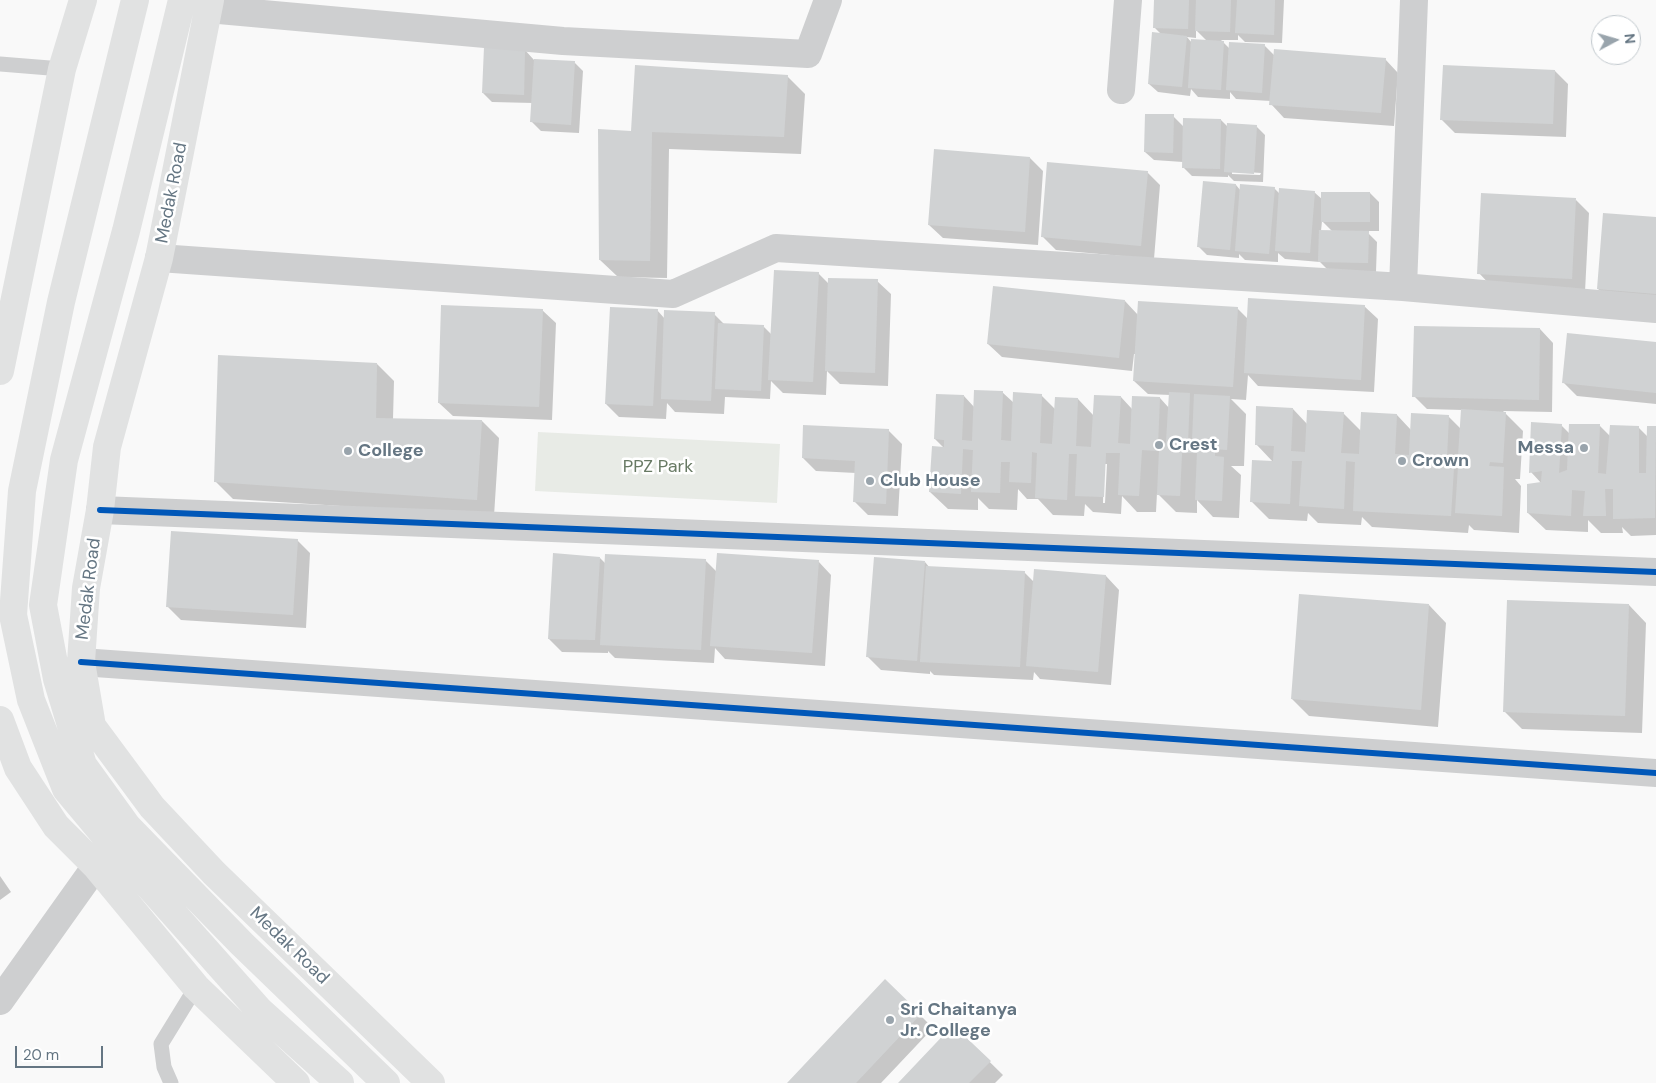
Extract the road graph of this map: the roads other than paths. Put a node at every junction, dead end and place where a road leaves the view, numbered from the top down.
1 (83, 0) edge
2 (135, 0) edge
3 (182, 0) edge
4 (828, 0) edge
5 (1128, 0) edge
6 (1414, 0) edge
7 (209, 5) edge
8 (0, 64) edge
9 (62, 70) junction
10 (1121, 90) dead end
11 (159, 258) junction
12 (1403, 287) junction
13 (1656, 309) edge
14 (0, 371) edge
15 (100, 510) junction
16 (1656, 572) edge
17 (81, 662) junction
18 (0, 720) edge
19 (1656, 774) edge
20 (96, 866) junction
21 (196, 987) junction
22 (0, 1001) edge
23 (171, 1083) edge
24 (296, 1083) edge
25 (340, 1083) edge
26 (386, 1083) edge
27 (431, 1083) edge

1 - 9 main road
2 - 25 main road
3 - 26 main road
4 - 7 street
5 - 10 street
6 - 12 street
7 - 11 main road, Medak Road
8 - 9 lane
9 - 14 main road
11 - 12 street
11 - 15 main road, Medak Road
12 - 13 street
15 - 16 street
15 - 17 main road, Medak Road
17 - 19 street
17 - 27 main road, Medak Road
18 - 20 main road
20 - 21 main road
20 - 22 street
21 - 23 lane
21 - 24 main road

